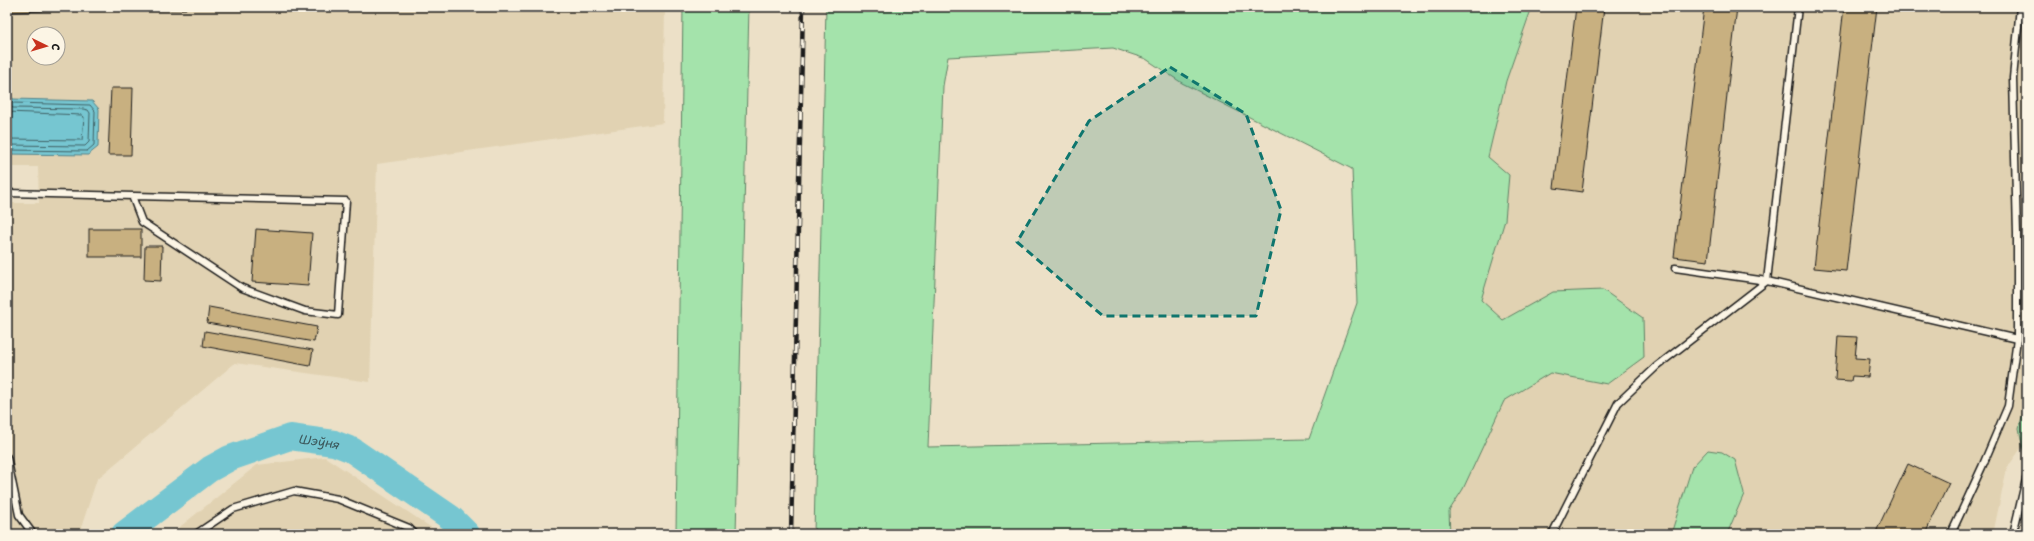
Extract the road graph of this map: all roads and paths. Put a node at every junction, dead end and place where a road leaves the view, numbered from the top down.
1 (1798, 7) edge
2 (2020, 7) edge
3 (7, 193) edge
4 (132, 196) junction
5 (1675, 268) dead end
6 (1767, 281) junction
7 (2017, 339) junction
8 (7, 457) edge
9 (2027, 475) edge
10 (33, 534) edge
11 (196, 534) edge
12 (415, 534) edge
13 (1552, 534) edge
14 (1951, 534) edge
15 (2013, 534) edge

1 - 6 lane
2 - 7 lane
3 - 4 lane
4 - 4 lane
5 - 6 lane
6 - 7 lane
6 - 13 lane
7 - 14 lane
8 - 10 lane
9 - 15 lane
11 - 12 lane

